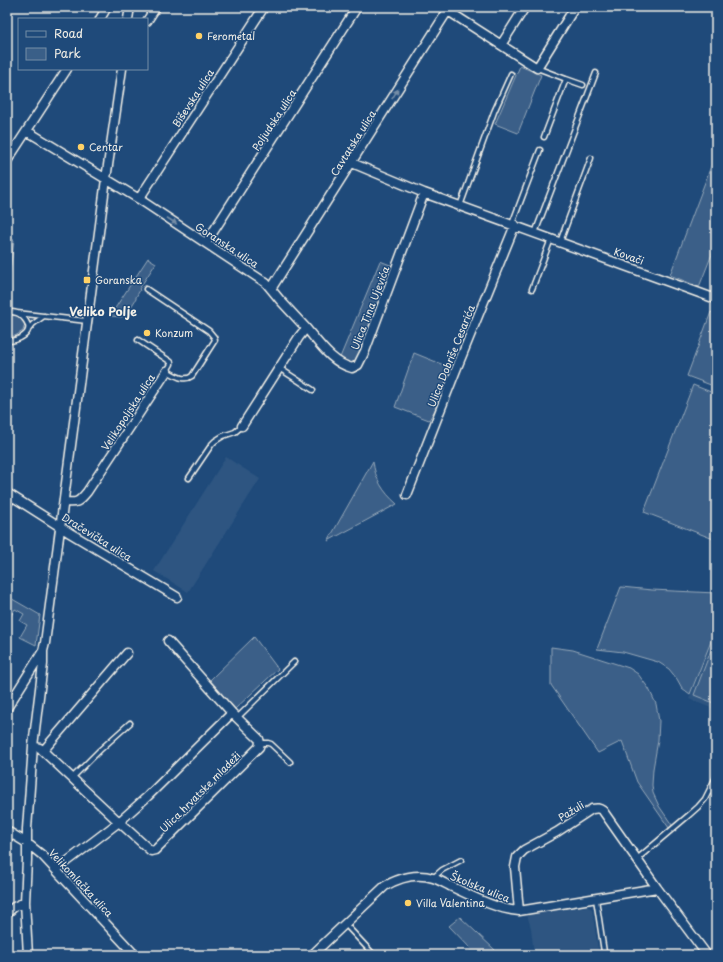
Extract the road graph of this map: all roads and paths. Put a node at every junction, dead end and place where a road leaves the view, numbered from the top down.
1 (107, 7) edge
2 (130, 7) edge
3 (156, 7) edge
4 (264, 7) edge
5 (358, 7) edge
6 (525, 7) edge
7 (575, 7) edge
8 (447, 8) edge
9 (101, 18) edge
10 (128, 18) edge
11 (148, 19) edge
12 (501, 45) junction
13 (537, 68) junction
14 (66, 70) edge
15 (122, 70) edge
16 (596, 73) dead end
17 (511, 74) dead end
18 (566, 79) junction
19 (583, 85) dead end
20 (27, 130) junction
21 (544, 137) dead end
22 (540, 150) dead end
23 (591, 158) dead end
24 (7, 161) edge
25 (352, 163) junction
26 (106, 179) junction
27 (424, 193) junction
28 (139, 199) junction
29 (460, 206) junction
30 (513, 225) junction
31 (535, 233) junction
32 (551, 239) junction
33 (560, 242) junction
34 (206, 244) junction
35 (146, 289) dead end
36 (271, 289) junction
37 (532, 289) dead end
38 (716, 299) edge
39 (7, 311) edge
40 (17, 313) junction
41 (44, 316) junction
42 (88, 321) junction
43 (306, 328) junction
44 (28, 330) junction
45 (138, 340) dead end
46 (7, 341) edge
47 (278, 368) junction
48 (167, 370) junction
49 (313, 390) dead end
50 (242, 426) joint
51 (189, 478) dead end
52 (9, 495) edge
53 (407, 495) dead end
54 (64, 502) junction
55 (7, 504) edge
56 (60, 527) junction
57 (177, 597) dead end
58 (168, 641) dead end
59 (43, 651) junction
60 (126, 653) dead end
61 (294, 662) dead end
62 (7, 708) edge
63 (234, 716) junction
64 (130, 723) dead end
65 (260, 743) junction
66 (33, 746) junction
67 (43, 750) junction
68 (290, 762) dead end
69 (716, 777) edge
70 (72, 778) junction
71 (119, 822) junction
72 (7, 831) edge
73 (27, 843) junction
74 (637, 859) junction
75 (461, 860) dead end
76 (56, 870) junction
77 (433, 878) junction
78 (658, 888) junction
79 (596, 899) junction
80 (25, 902) junction
81 (519, 911) junction
82 (7, 913) edge
83 (345, 924) junction
84 (604, 952) dead end
85 (28, 955) edge
86 (135, 955) edge
87 (312, 955) edge
88 (374, 955) edge
89 (707, 955) edge

1 - 9 street
2 - 10 street
3 - 11 street
4 - 28 street, Biševska ulica
5 - 34 street, Poljudska ulica
6 - 12 street
7 - 13 street
8 - 12 street
25 -> 8 street, Cavtatska ulica
12 - 13 street
13 - 18 lane
14 - 20 street
15 - 26 street
16 - 31 lane
17 - 29 lane
18 - 19 lane
18 - 21 lane
20 - 24 street
20 - 26 street, Goranska ulica
22 - 30 lane
23 - 33 lane
25 - 27 street, Kovači
25 - 36 street, Cavtatska ulica
26 - 28 street, Goranska ulica
26 - 42 street
27 - 29 street, Kovači
27 - 43 street, Ulica Tina Ujevića
28 -> 34 street, Goranska ulica
29 - 30 street, Kovači
30 - 31 street, Kovači
30 - 53 street, Ulica Dobriše Cesarića
31 - 32 street, Kovači
32 - 33 street, Kovači
32 - 37 lane
33 - 38 street, Kovači
34 - 36 street, Goranska ulica
35 - 48 lane, Velikopoljska ulica
36 - 43 street, Goranska ulica
39 - 40 lane
40 - 41 lane
40 - 44 lane
41 - 42 lane
41 - 44 lane
42 - 54 street
43 - 47 street
44 - 46 lane
45 - 48 lane
47 - 49 lane
47 - 50 street
48 - 54 street, Velikopoljska ulica
50 - 51 lane
52 - 55 street
52 - 56 street, Dračevička ulica
54 - 56 street
56 - 57 street, Dračevička ulica
56 - 59 street
58 - 63 street
59 - 62 street
59 - 66 street
60 - 67 street
61 - 63 lane
63 - 65 street
63 - 71 street
64 - 70 lane
65 - 68 lane
65 - 71 street, Ulica hrvatske mladeži
66 - 67 street, Ulica hrvatske mladeži
66 - 73 street
67 - 70 street, Ulica hrvatske mladeži
69 - 74 lane
70 - 71 street, Ulica hrvatske mladeži
71 - 76 street
72 - 73 street, Velikomlačka ulica
73 - 76 street, Velikomlačka ulica
73 - 80 street
74 - 78 street, Pažuli
74 - 81 street, Pažuli
75 - 77 lane
76 - 86 street, Velikomlačka ulica
77 - 81 street, Školska ulica
77 - 83 street, Školska ulica
78 - 79 street, Školska ulica
78 - 89 street
79 - 81 street, Školska ulica
79 - 84 lane
80 - 82 street
80 - 85 street
83 - 87 street, Školska ulica
83 - 88 lane

